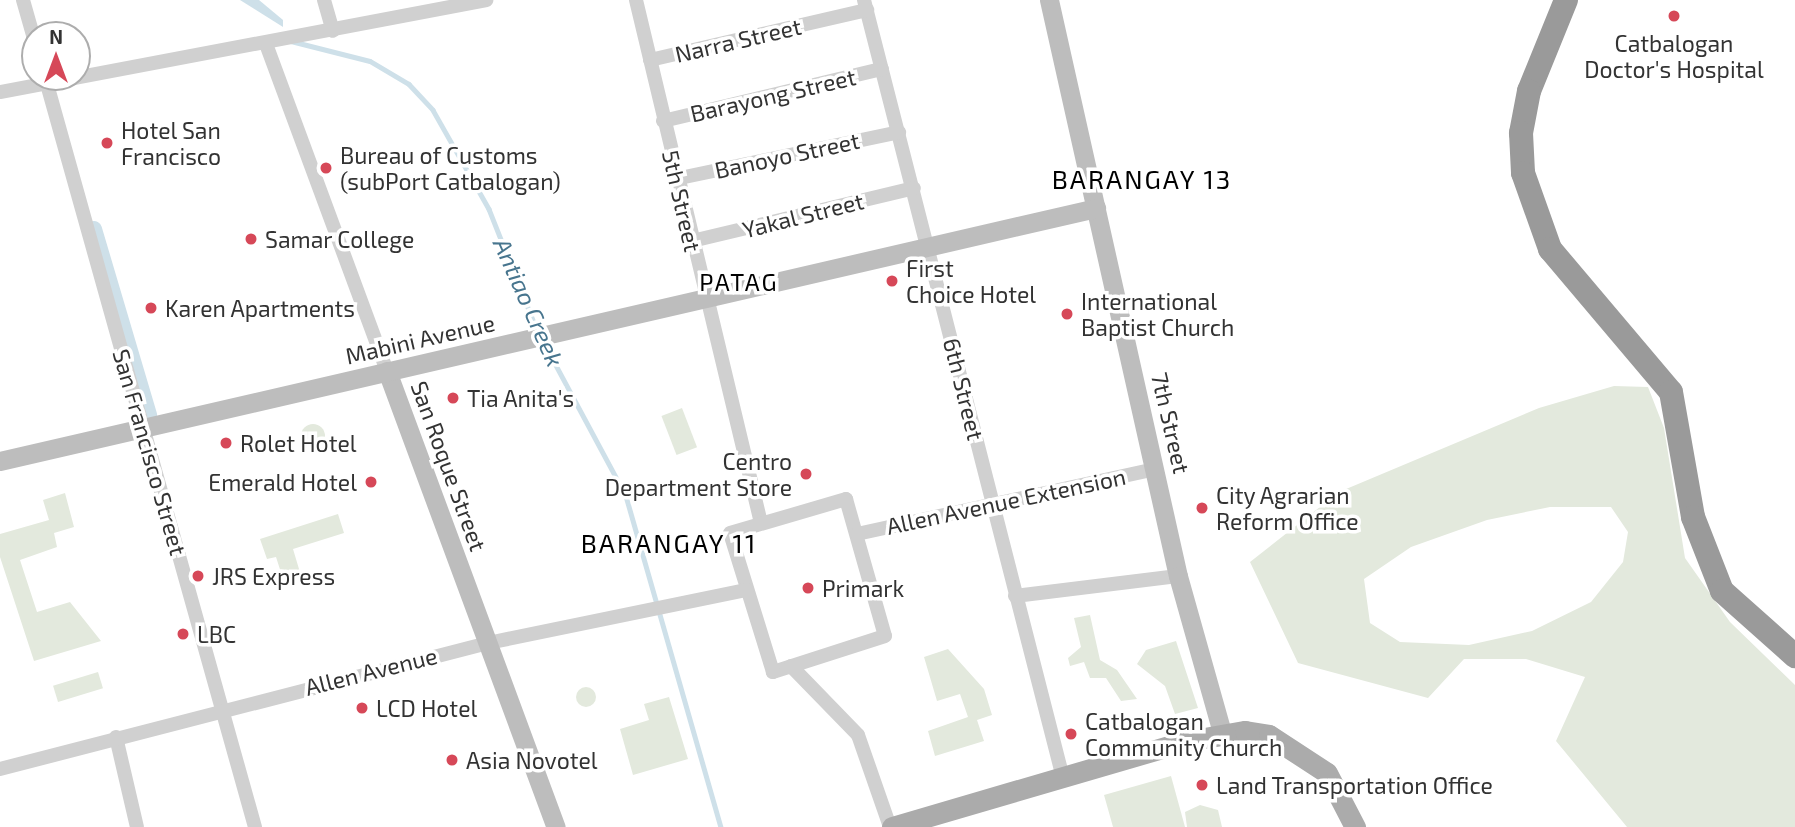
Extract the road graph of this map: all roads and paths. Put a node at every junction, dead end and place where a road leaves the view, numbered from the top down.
1 (23, 0) edge
2 (324, 0) edge
3 (486, 0) edge
4 (636, 0) edge
5 (1049, 0) edge
6 (1566, 0) edge
7 (866, 5) edge
8 (29, 21) edge
9 (332, 31) junction
10 (273, 43) junction
11 (650, 60) junction
12 (883, 69) junction
13 (91, 75) edge
14 (21, 87) edge
15 (52, 91) edge
16 (0, 92) edge
17 (663, 121) junction
18 (899, 132) junction
19 (675, 179) junction
20 (914, 188) junction
21 (1096, 208) junction
22 (692, 241) junction
23 (928, 248) junction
24 (703, 300) junction
25 (387, 372) junction
26 (143, 428) junction
27 (0, 461) edge
28 (1156, 469) junction
29 (992, 502) junction
30 (761, 523) junction
31 (857, 534) junction
32 (1178, 576) junction
33 (747, 590) junction
34 (1015, 596) junction
35 (488, 643) junction
36 (1795, 656) edge
37 (791, 666) junction
38 (222, 707) junction
39 (1222, 733) junction
40 (116, 737) junction
41 (0, 769) edge
42 (1063, 778) junction
43 (138, 827) edge
44 (256, 827) edge
45 (556, 827) edge
46 (891, 827) edge
47 (1355, 827) edge

1 - 8 street
2 - 9 street
3 - 9 street
4 - 11 street, 5th Street
5 - 21 street, 7th Street
6 - 36 highway
7 - 11 street, Narra Street
7 - 12 street, 6th Street
9 - 10 street
10 - 13 street
10 - 25 street, San Roque Street
11 - 17 street, 5th Street
12 - 17 street, Barayong Street
12 - 18 street, 6th Street
14 - 16 street
15 - 26 street, San Francisco Street
17 - 19 street, 5th Street
18 - 19 street, Banoyo Street
18 - 20 street, 6th Street
19 - 22 street, 5th Street
20 - 22 street, Yakal Street
20 - 23 street, 6th Street
21 - 23 street, Mabini Avenue
21 - 28 street, 7th Street
22 - 24 street, 5th Street
23 - 24 street, Mabini Avenue
23 - 29 street, 6th Street
24 - 25 street, Mabini Avenue
24 - 30 street, 5th Street
25 - 26 street, Mabini Avenue
25 - 35 street, San Roque Street
26 - 27 street, Mabini Avenue
26 - 38 street, San Francisco Street
28 - 29 street, Allen Avenue Extension
28 - 32 street, 7th Street
29 - 31 street, Allen Avenue Extension
29 - 34 street, 6th Street
30 - 31 street
30 - 33 street
31 - 37 street
32 - 34 street
32 - 39 street, 7th Street
33 - 35 street, Allen Avenue
33 - 37 street
34 - 42 street, 6th Street
35 - 38 street, Allen Avenue
35 - 45 street, San Roque Street
37 - 46 street
38 - 40 street, Allen Avenue
38 - 44 street, San Francisco Street
39 - 42 main road
39 - 47 main road
40 - 41 street, Allen Avenue
40 - 43 street
42 - 46 main road

